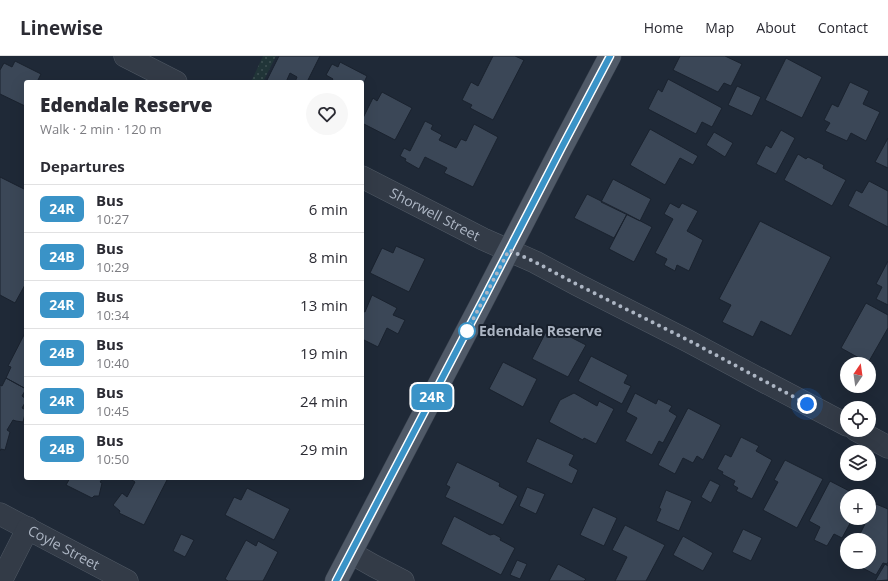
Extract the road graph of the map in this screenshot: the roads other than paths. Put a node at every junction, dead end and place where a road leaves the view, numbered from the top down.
1 (125, 56) edge
2 (610, 56) edge
3 (172, 80) edge
4 (364, 178) edge
5 (509, 250) junction
6 (840, 421) edge
7 (870, 437) edge
8 (888, 446) edge
9 (0, 514) edge
10 (28, 528) junction
11 (351, 553) junction
12 (1, 581) edge
13 (127, 581) edge
14 (336, 581) edge
15 (403, 581) edge

1 - 3 street
2 - 5 main road
4 - 5 street, Shorwell Street
5 - 6 street, Shorwell Street
5 - 11 main road
7 - 8 street
9 - 10 street, Coyle Street
10 - 12 street
10 - 13 street, Coyle Street
11 - 14 main road
11 - 15 street

